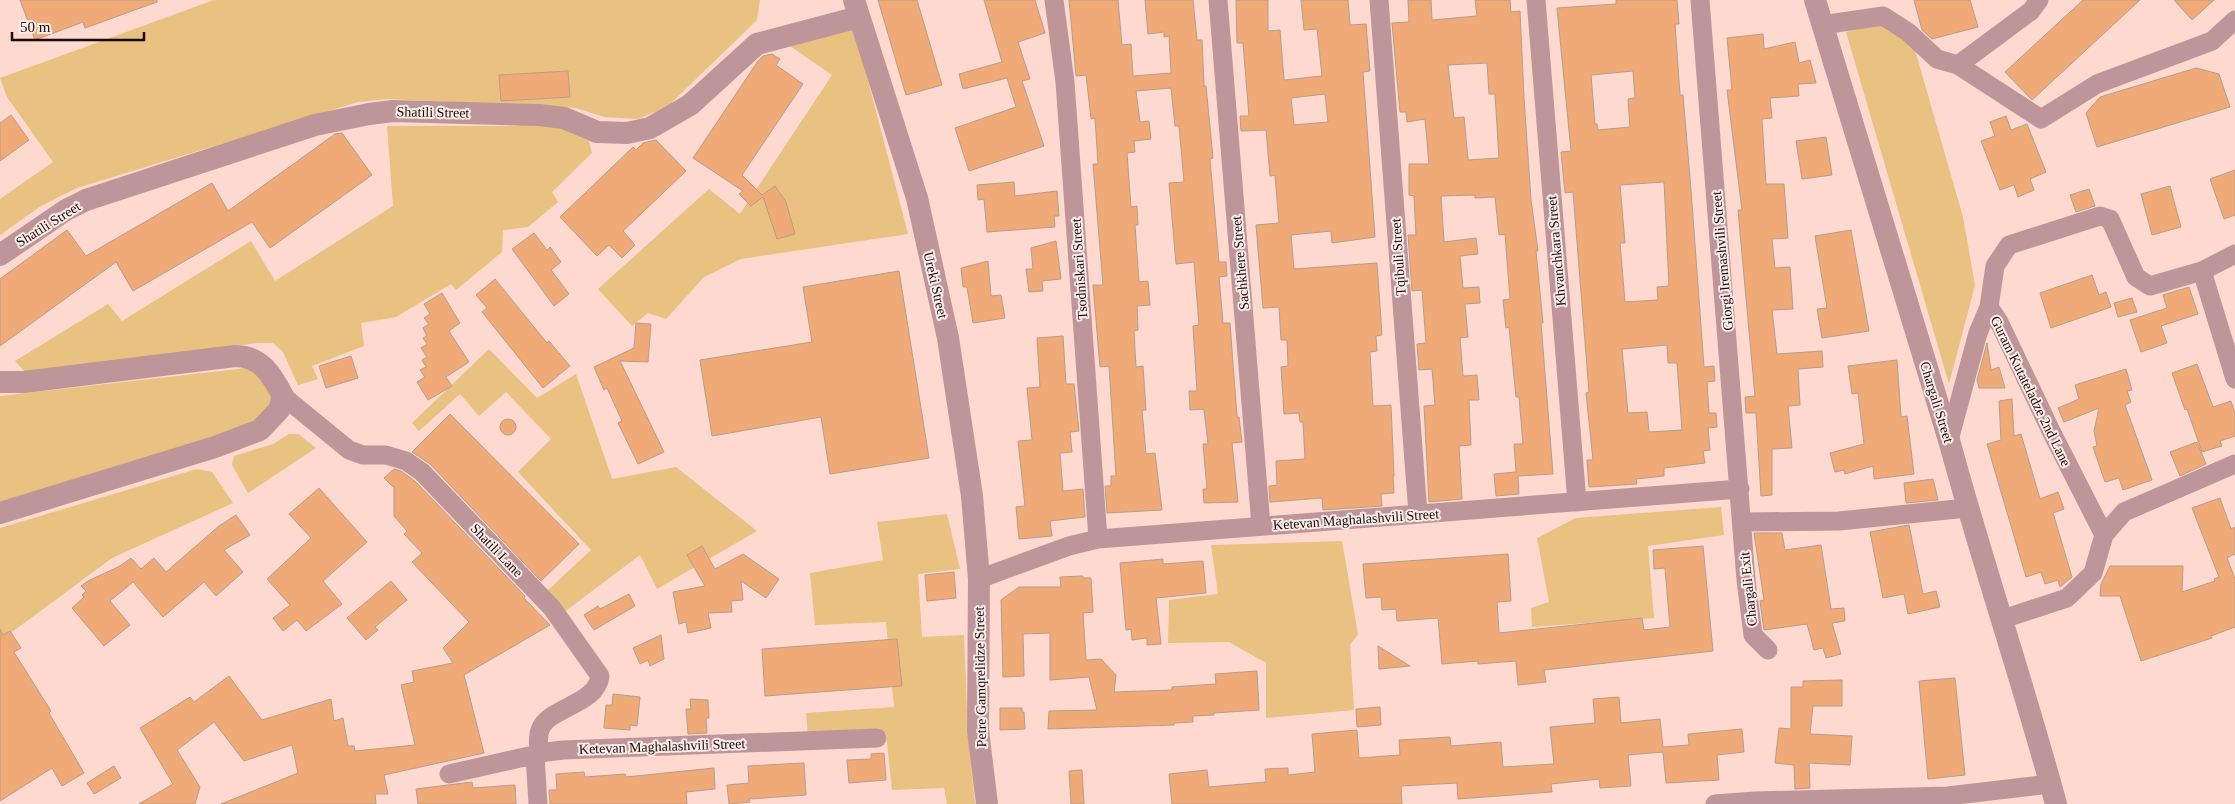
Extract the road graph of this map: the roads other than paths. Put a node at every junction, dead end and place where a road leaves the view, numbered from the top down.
1 (1054, 0) edge
2 (1218, 0) edge
3 (1379, 0) edge
4 (1536, 0) edge
5 (1700, 0) edge
6 (1815, 0) edge
7 (2039, 0) edge
8 (856, 9) edge
9 (2235, 20) edge
10 (1822, 25) junction
11 (1958, 66) junction
12 (2235, 254) edge
13 (0, 255) edge
14 (2202, 271) junction
15 (1989, 308) junction
16 (2235, 379) edge
17 (0, 382) edge
18 (283, 396) junction
19 (1949, 440) junction
20 (2235, 464) edge
21 (1740, 489) junction
22 (1576, 502) junction
23 (1967, 508) junction
24 (0, 513) edge
25 (1418, 514) junction
26 (1742, 522) junction
27 (1261, 526) junction
28 (2104, 536) junction
29 (1098, 539) junction
30 (979, 579) junction
31 (2003, 619) junction
32 (1768, 650) dead end
33 (877, 738) dead end
34 (537, 755) junction
35 (449, 774) dead end
36 (2053, 794) edge
37 (1949, 800) edge
38 (1755, 802) edge
39 (538, 804) edge
40 (987, 804) edge
41 (1715, 804) edge

1 - 29 street, Tsodniskari Street
2 - 27 street, Sachkhere Street
3 - 25 street, Tqibuli Street
4 - 22 street, Khvanchkara Street
5 - 21 street, Giorgi Iremashvili Street
6 - 10 street, Chargali Street
7 - 11 street
8 - 13 street, Shatili Street
8 - 30 street, Ureki Street
9 - 11 street
10 - 11 street
10 - 19 street, Chargali Street
12 - 14 street, Guram Kutateladze 2nd Lane
14 - 15 street, Guram Kutateladze 2nd Lane
14 - 16 street
15 - 19 street
15 - 28 street, Guram Kutateladze 2nd Lane
17 - 18 street
18 - 24 street
18 - 34 street, Shatili Lane
19 - 23 street, Chargali Street
20 - 28 street
21 - 22 street, Ketevan Maghalashvili Street
21 - 26 street, Giorgi Iremashvili Street
22 - 25 street, Ketevan Maghalashvili Street
23 - 26 street
23 - 31 street, Chargali Street
25 - 27 street, Ketevan Maghalashvili Street
26 - 32 street, Chargali Exit
27 - 29 street, Ketevan Maghalashvili Street
28 - 31 street
29 - 30 street, Ketevan Maghalashvili Street
30 - 40 street, Petre Gamqrelidze Street
31 - 36 street, Chargali Street
33 - 34 street, Ketevan Maghalashvili Street
34 - 35 street, Ketevan Maghalashvili Street
34 - 39 street, Shatili Lane
36 - 37 street
37 - 38 street
38 - 41 street

